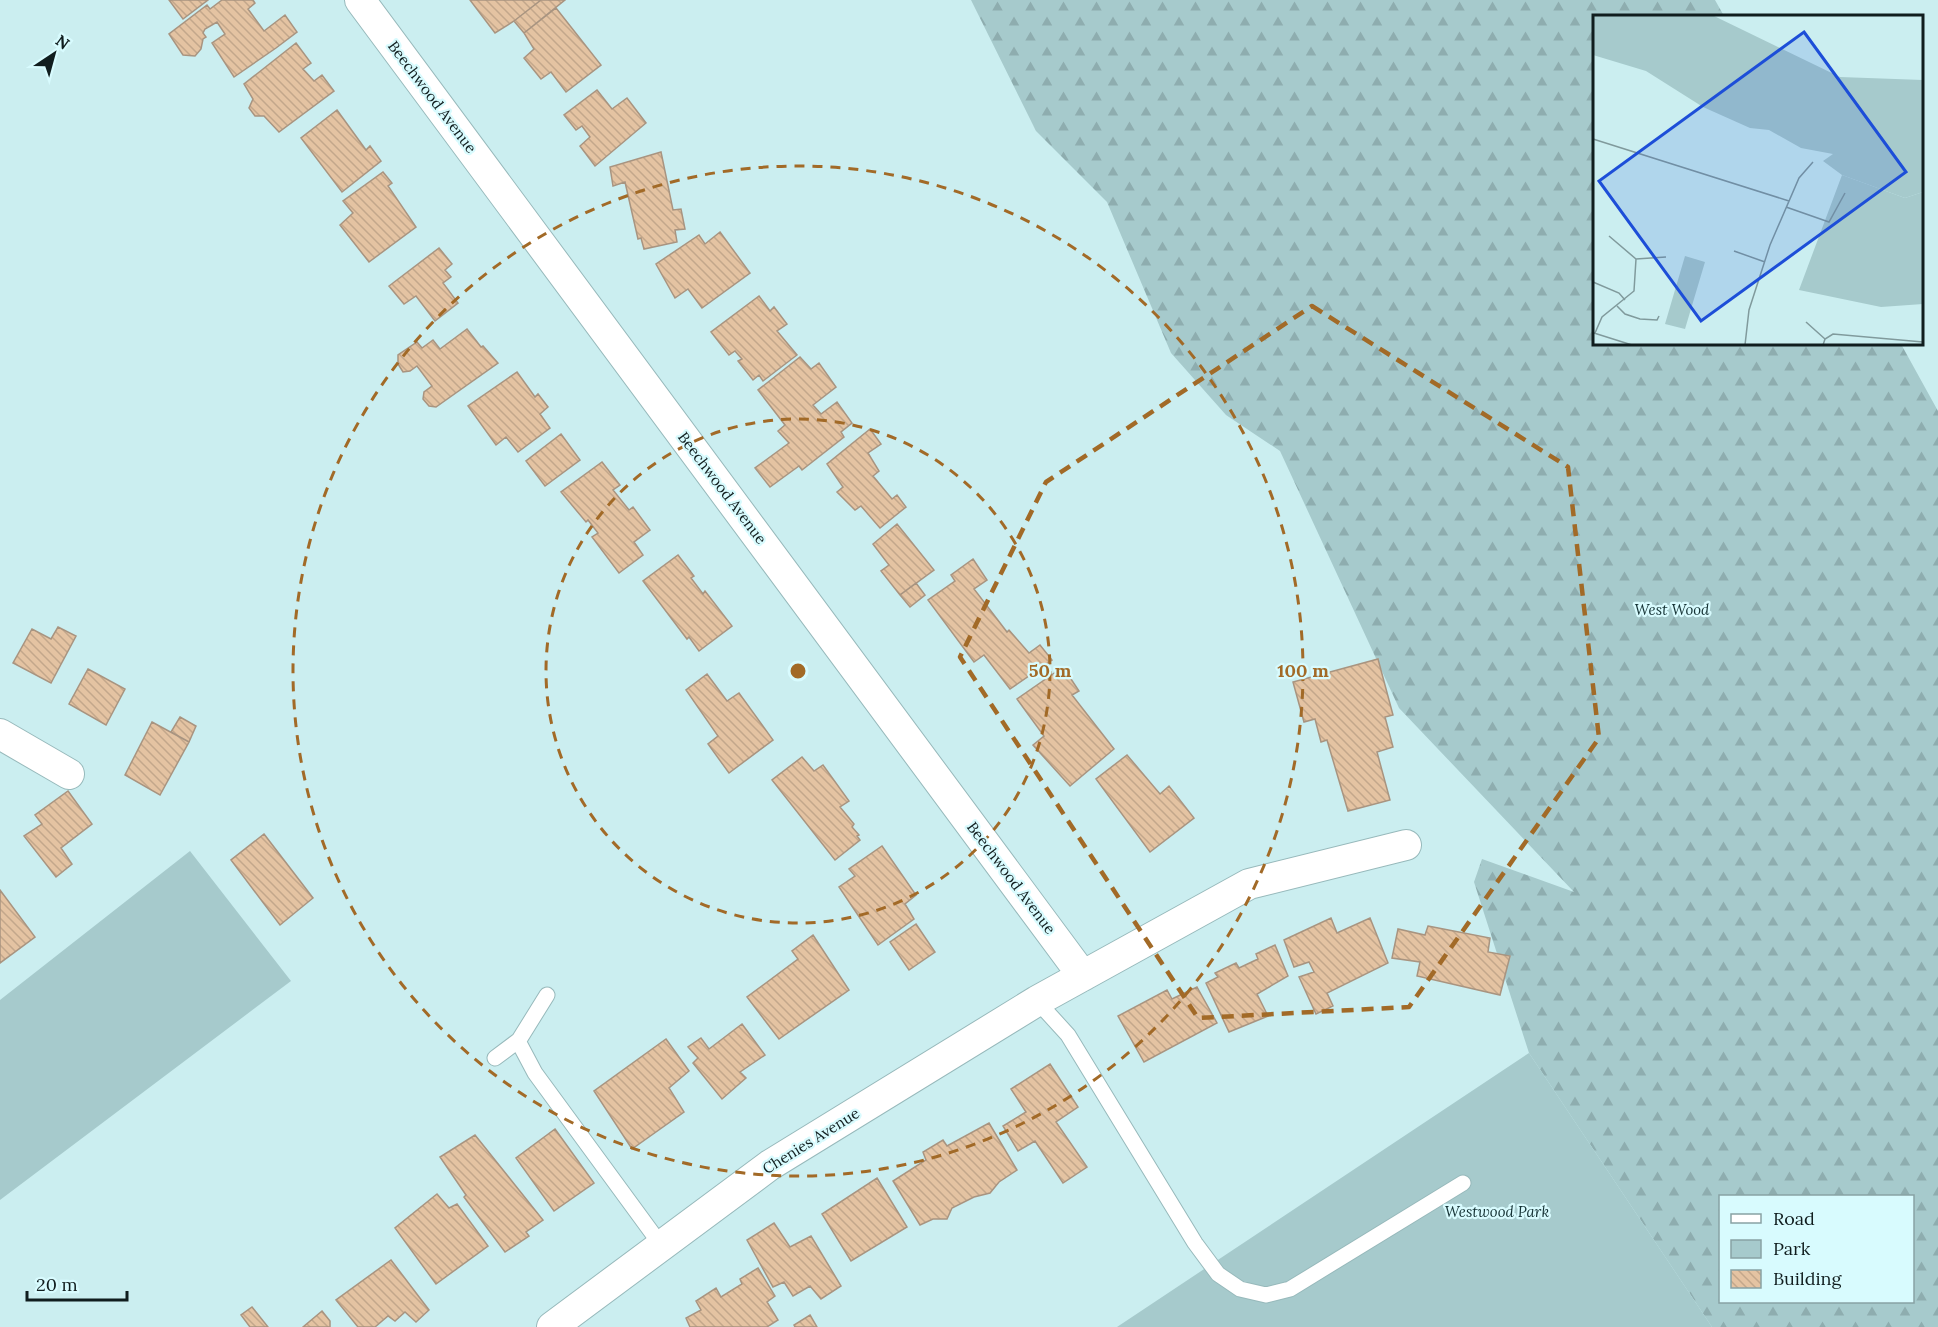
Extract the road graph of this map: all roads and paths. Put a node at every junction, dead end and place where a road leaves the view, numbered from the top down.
1 (360, 0) edge
2 (0, 734) edge
3 (69, 774) dead end
4 (1406, 845) dead end
5 (1083, 976) junction
6 (547, 995) dead end
7 (1037, 1001) junction
8 (518, 1041) junction
9 (495, 1058) dead end
10 (1463, 1183) dead end
11 (661, 1245) junction
12 (552, 1327) edge

1 - 5 street, Beechwood Avenue
2 - 3 street
4 - 5 street, Chenies Avenue
5 - 7 street, Chenies Avenue
6 - 8 lane
7 - 10 lane
7 - 11 street, Chenies Avenue
8 - 9 lane
8 - 11 lane
11 - 12 street, Chenies Avenue

